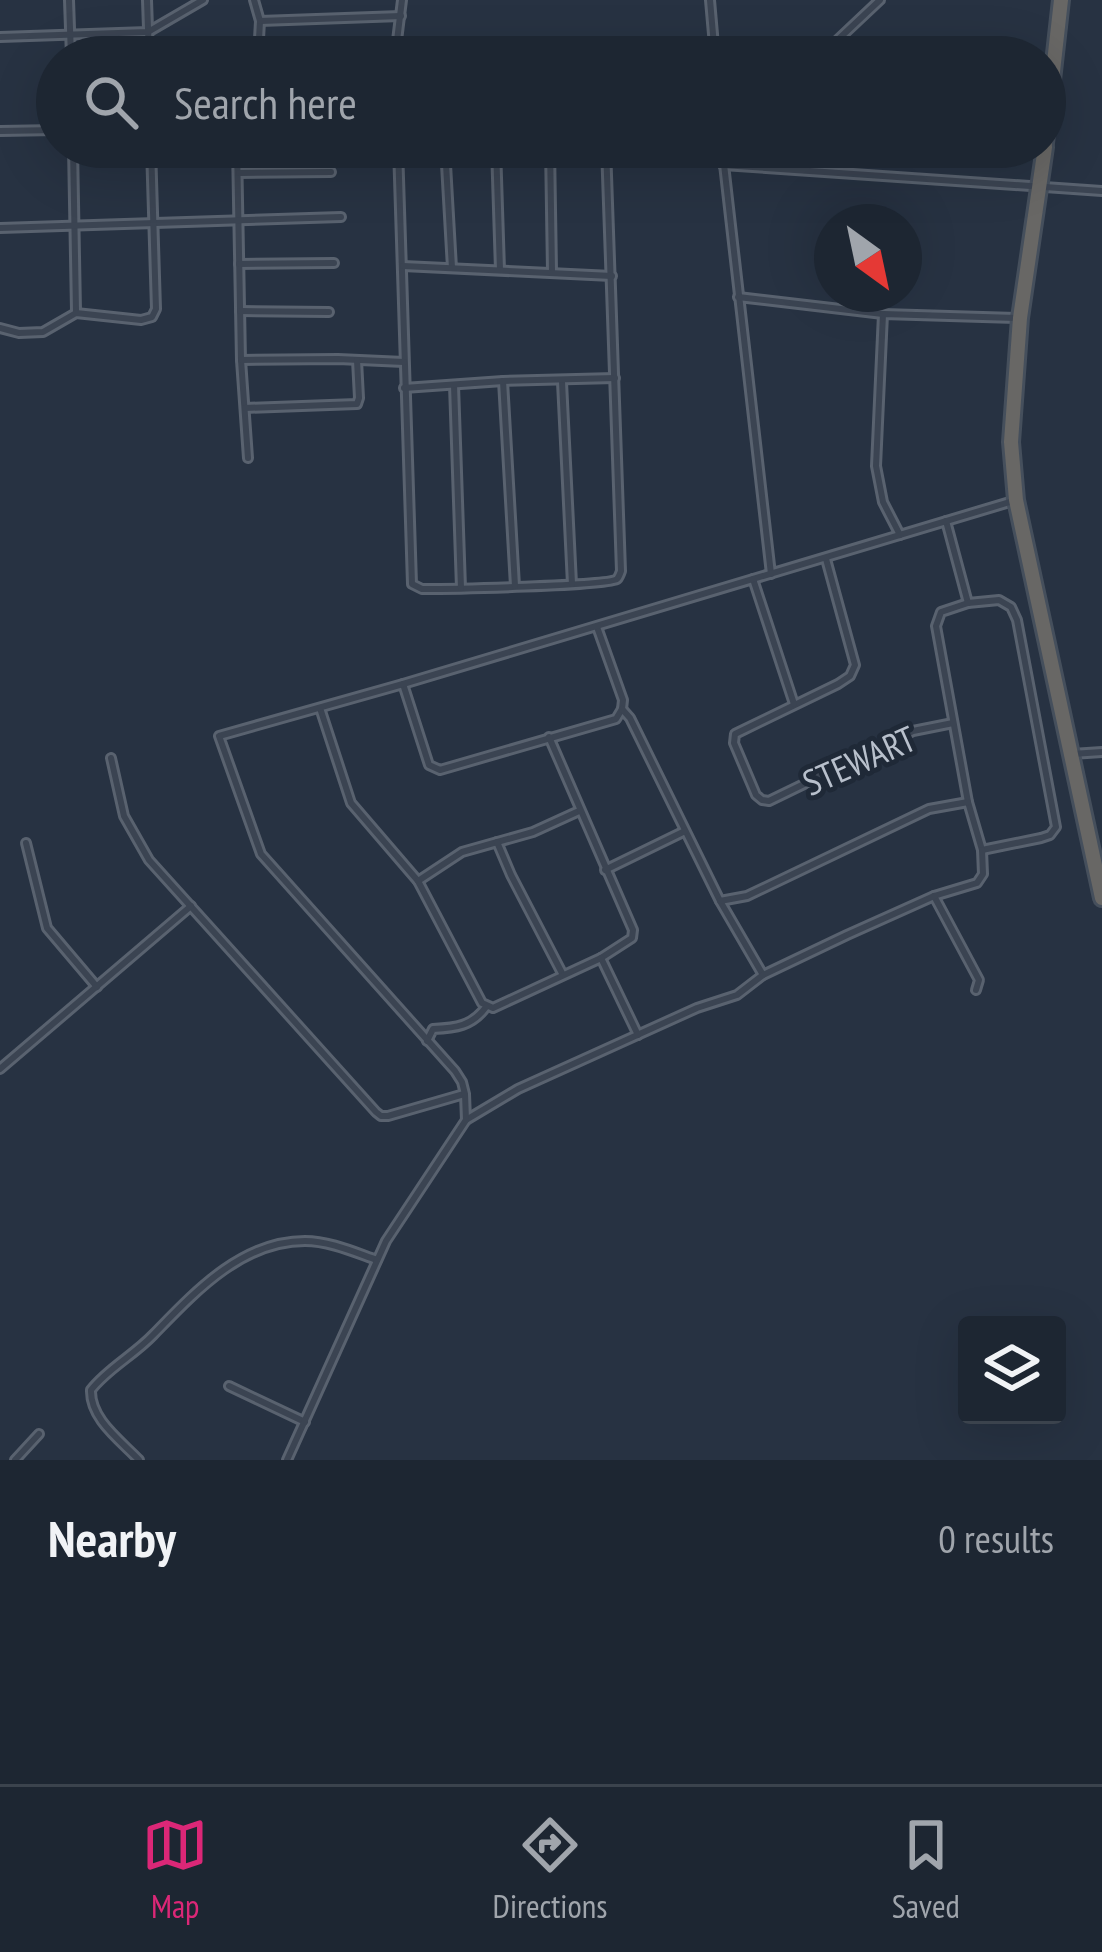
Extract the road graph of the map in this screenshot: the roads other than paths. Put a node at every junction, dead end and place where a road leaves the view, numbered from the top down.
1 (70, 0) edge
2 (147, 0) edge
3 (203, 0) edge
4 (254, 0) edge
5 (402, 0) edge
6 (710, 0) edge
7 (880, 0) edge
8 (1061, 0) edge
9 (401, 16) junction
10 (260, 21) junction
11 (148, 32) junction
12 (70, 34) junction
13 (148, 36) edge
14 (259, 36) edge
15 (398, 36) edge
16 (713, 36) edge
17 (842, 36) edge
18 (1057, 36) edge
19 (0, 37) edge
20 (36, 130) edge
21 (0, 131) edge
22 (73, 168) edge
23 (152, 168) edge
24 (237, 168) edge
25 (399, 168) edge
26 (447, 168) edge
27 (497, 168) edge
28 (550, 168) edge
29 (607, 168) edge
30 (723, 168) edge
31 (783, 168) edge
32 (1042, 168) edge
33 (331, 172) dead end
34 (237, 173) junction
35 (1040, 185) junction
36 (1102, 191) edge
37 (341, 217) dead end
38 (238, 220) junction
39 (154, 224) junction
40 (74, 226) junction
41 (0, 228) edge
42 (334, 262) dead end
43 (239, 264) junction
44 (404, 266) junction
45 (452, 268) junction
46 (500, 270) junction
47 (552, 272) junction
48 (612, 276) junction
49 (738, 297) junction
50 (240, 311) junction
51 (329, 312) dead end
52 (76, 313) junction
53 (883, 314) junction
54 (0, 316) edge
55 (1020, 318) junction
56 (0, 328) edge
57 (242, 360) junction
58 (357, 360) junction
59 (404, 362) junction
60 (615, 378) junction
61 (503, 381) junction
62 (562, 382) junction
63 (454, 385) junction
64 (404, 388) junction
65 (244, 408) junction
66 (248, 458) dead end
67 (1016, 500) junction
68 (946, 521) junction
69 (900, 535) junction
70 (826, 559) junction
71 (771, 574) junction
72 (753, 579) junction
73 (572, 584) junction
74 (515, 586) junction
75 (461, 588) junction
76 (968, 603) junction
77 (597, 627) junction
78 (403, 685) junction
79 (794, 704) junction
80 (320, 708) junction
81 (622, 709) junction
82 (952, 723) junction
83 (549, 737) junction
84 (1102, 752) edge
85 (1072, 754) junction
86 (111, 758) dead end
87 (968, 802) junction
88 (579, 811) junction
89 (686, 831) junction
90 (497, 842) junction
91 (26, 843) dead end
92 (982, 850) junction
93 (605, 870) junction
94 (418, 881) junction
95 (934, 896) junction
96 (1102, 898) edge
97 (720, 901) junction
98 (191, 906) junction
99 (601, 958) junction
100 (562, 975) junction
101 (763, 975) junction
102 (97, 987) junction
103 (976, 990) dead end
104 (487, 1007) junction
105 (638, 1035) junction
106 (427, 1041) junction
107 (0, 1069) edge
108 (465, 1094) junction
109 (466, 1120) junction
110 (377, 1260) junction
111 (229, 1386) dead end
112 (305, 1422) junction
113 (39, 1434) dead end
114 (15, 1460) edge
115 (139, 1460) edge
116 (287, 1460) edge

1 - 12 street
2 - 11 street
3 - 11 street
4 - 10 street
5 - 9 street
6 - 16 street
7 - 17 street
8 - 18 highway
9 - 10 street
9 - 15 street
10 - 14 street
11 - 12 street
11 - 13 street
12 - 19 street
20 - 21 street
22 - 40 street
23 - 39 street
24 - 34 street
25 - 44 street
26 - 45 street
27 - 46 street
28 - 47 street
29 - 48 street
30 - 49 street
31 - 35 street
32 - 35 highway
33 - 34 street
34 - 38 street
35 - 36 street
35 - 55 highway
37 - 38 street
38 - 39 street
38 - 43 street
39 - 40 street
39 - 52 street
40 - 41 street
40 - 52 street
42 - 43 street
43 - 50 street
44 - 45 street
44 - 59 street
45 - 46 street
46 - 47 street
47 - 48 street
48 - 60 street
49 - 53 street
49 - 71 street
50 - 51 street
50 - 57 street
52 - 56 street
53 - 55 street
53 - 69 street
54 - 56 street
55 - 67 highway
57 - 58 street
57 - 65 street
58 - 59 street
58 - 65 street
59 - 64 street
60 - 62 street
60 - 73 street
61 - 62 street
61 - 63 street
61 - 74 street
62 - 73 street
63 - 64 street
63 - 75 street
64 - 75 street
65 - 66 street
67 - 68 street
67 - 85 highway
68 - 69 street
68 - 76 street
69 - 70 street
70 - 71 street
70 - 79 street
71 - 72 street
72 - 77 street
72 - 79 street
73 - 74 street
74 - 75 street
76 - 82 street
76 - 92 street
77 - 78 street
77 - 81 street
78 - 80 street
78 - 83 street
79 - 82 street, STEWART
80 - 94 street
80 - 106 street
81 - 83 street
81 - 89 street
82 - 87 street
83 - 88 street
84 - 85 street
85 - 96 highway
86 - 98 street
87 - 92 street
87 - 97 street
88 - 90 street
88 - 93 street
89 - 93 street
89 - 97 street
90 - 94 street
90 - 100 street
91 - 102 street
92 - 95 street
93 - 99 street
94 - 104 street
95 - 101 street
95 - 103 street
97 - 101 street
98 - 102 street
98 - 108 street
99 - 100 street
99 - 105 street
100 - 104 street
101 - 105 street
102 - 107 street
104 - 106 street
105 - 109 street
106 - 108 street
108 - 109 street
109 - 110 street
110 - 112 street
110 - 115 street
111 - 112 street
112 - 116 street
113 - 114 street

